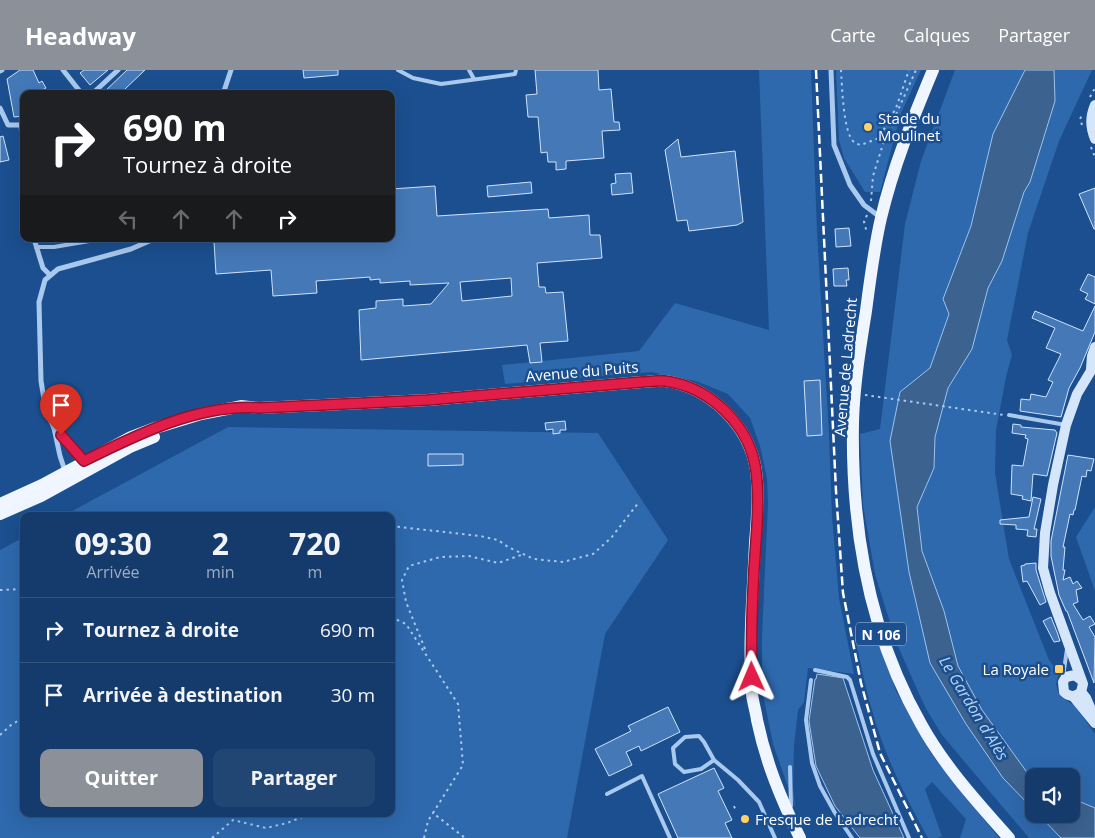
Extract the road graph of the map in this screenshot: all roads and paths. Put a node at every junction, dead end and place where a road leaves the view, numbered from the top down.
1 (63, 70) edge
2 (118, 70) edge
3 (231, 70) edge
4 (398, 70) edge
5 (469, 70) edge
6 (516, 70) edge
7 (831, 70) edge
8 (841, 70) edge
9 (909, 70) edge
10 (916, 70) edge
11 (933, 70) edge
12 (474, 79) junction
13 (79, 90) edge
14 (96, 90) edge
15 (224, 90) edge
16 (1095, 105) edge
17 (0, 108) edge
18 (20, 125) edge
19 (1095, 139) edge
20 (869, 209) junction
21 (881, 218) junction
22 (35, 242) edge
23 (83, 242) edge
24 (140, 242) edge
25 (36, 247) junction
26 (50, 275) junction
27 (1095, 347) edge
28 (1093, 366) edge
29 (881, 398) dead end
30 (1009, 415) joint
31 (1066, 425) junction
32 (54, 428) junction
33 (86, 466) junction
34 (67, 476) junction
35 (639, 502) dead end
36 (0, 504) edge
37 (0, 514) edge
38 (395, 526) edge
39 (524, 554) junction
40 (20, 589) edge
41 (0, 590) edge
42 (395, 619) edge
43 (1070, 646) junction
44 (426, 652) junction
45 (815, 670) dead end
46 (1066, 679) junction
47 (1080, 679) junction
48 (811, 680) dead end
49 (1077, 694) junction
50 (20, 719) edge
51 (1095, 719) edge
52 (1095, 724) edge
53 (0, 735) edge
54 (714, 760) junction
55 (790, 767) dead end
56 (607, 794) dead end
57 (734, 806) dead end
58 (736, 812) dead end
59 (433, 813) junction
60 (302, 817) edge
61 (791, 818) junction
62 (212, 838) edge
63 (424, 838) edge
64 (465, 838) edge
65 (670, 838) edge
66 (776, 838) edge
67 (800, 838) edge
68 (852, 838) edge
69 (910, 838) edge
70 (1010, 838) edge

1 - 13 street
2 - 14 street
3 - 15 street
4 - 12 lane
5 - 12 lane
6 - 12 lane
7 - 20 street
8 - 9 path
10 - 20 path
11 - 21 main road, N 106
16 - 19 main road
17 - 18 street
20 - 21 street
21 - 70 main road, Avenue de Ladrecht / N 106
22 - 25 street
23 - 25 lane
24 - 26 street
25 - 26 street
26 - 32 street
27 - 28 main road
28 - 31 main road
29 - 30 path
30 - 31 lane
31 - 43 main road
32 - 33 street
32 - 34 street
33 - 34 main road, Avenue du Puits
33 - 61 main road, Avenue du Puits
34 - 36 main road, Avenue du Puits
34 - 37 main road, Avenue du Puits
35 - 39 path
38 - 39 path
39 - 44 path
40 - 41 path
42 - 44 path
43 - 46 main road
43 - 47 main road
44 - 59 path
45 - 69 lane
46 - 47 main road
46 - 49 main road
47 - 49 main road
48 - 68 lane
49 - 51 main road
49 - 52 main road
50 - 53 path
54 - 54 lane
54 - 66 lane
55 - 61 lane
56 - 65 lane
57 - 58 path
59 - 63 path
59 - 64 path
60 - 62 path
61 - 67 main road, Avenue du Puits

